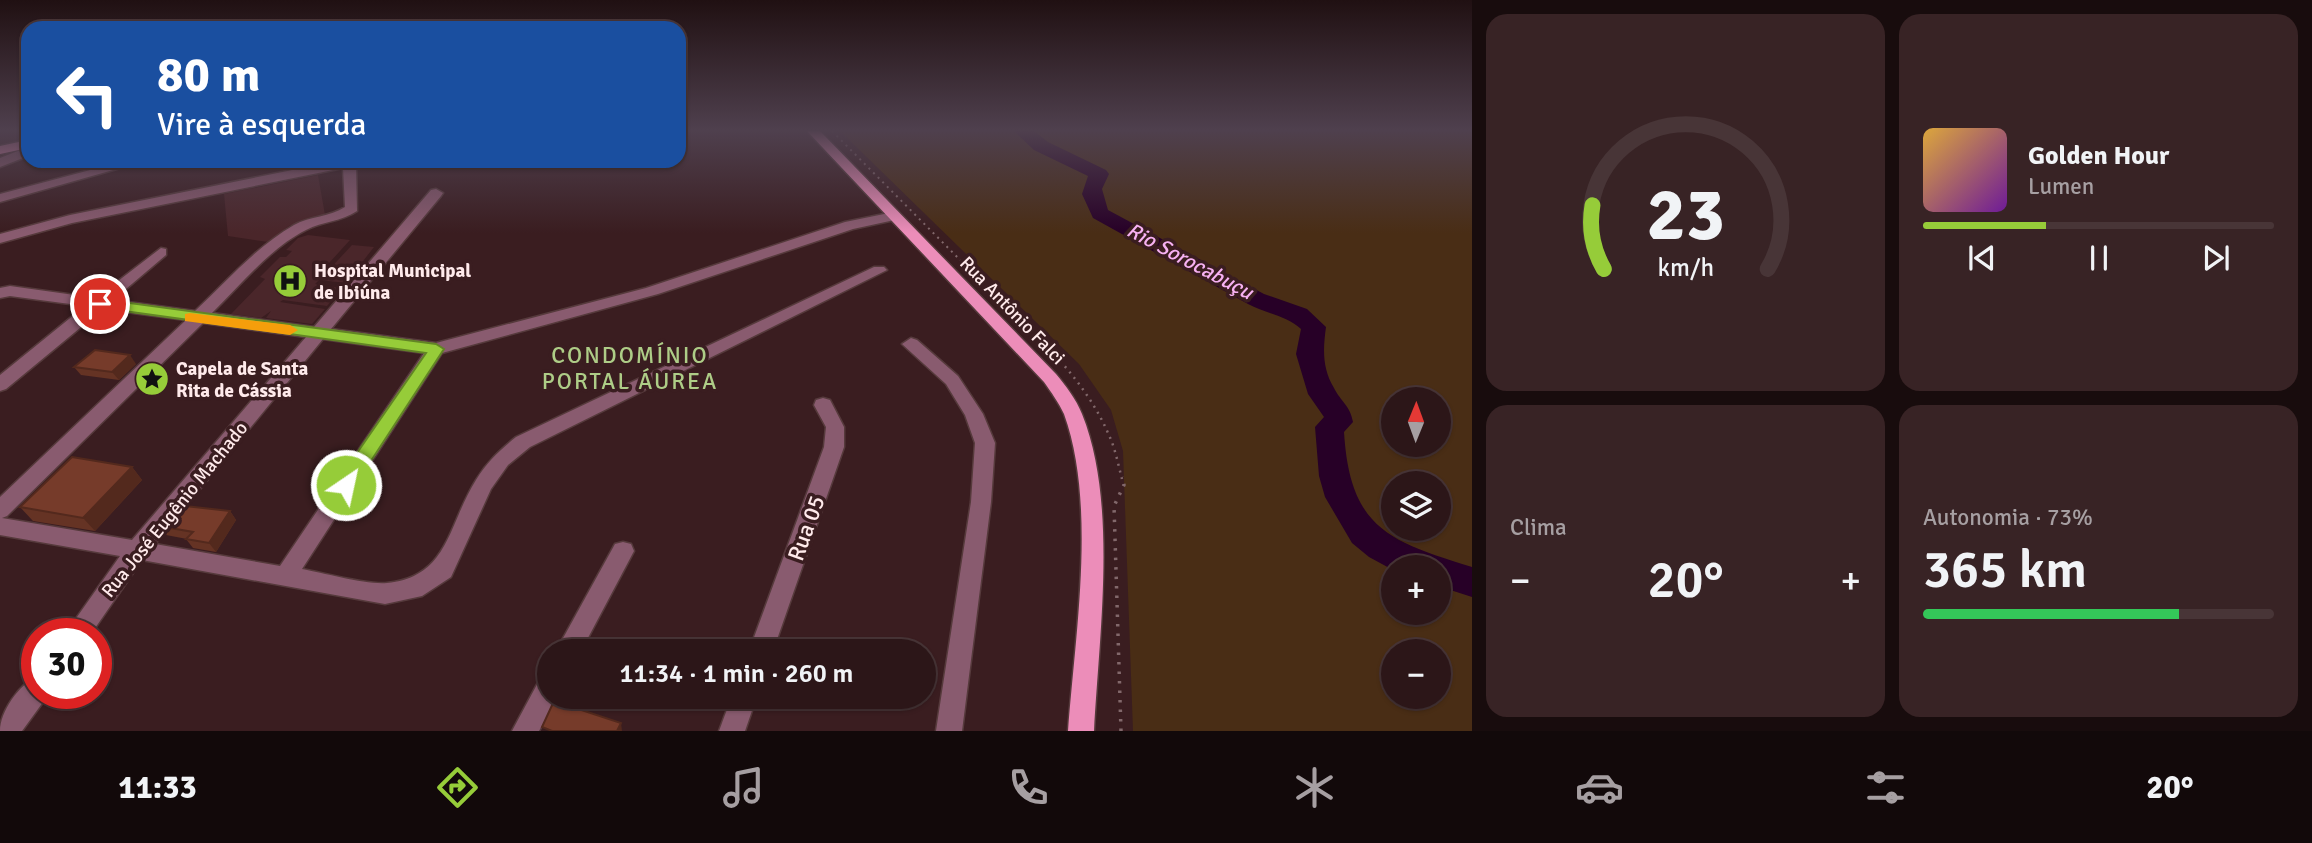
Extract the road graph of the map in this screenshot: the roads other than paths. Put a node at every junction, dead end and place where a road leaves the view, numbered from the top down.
1 (846, 165) edge
2 (113, 168) edge
3 (323, 168) edge
4 (353, 168) edge
5 (436, 193) dead end
6 (0, 198) edge
7 (894, 216) junction
8 (0, 239) edge
9 (161, 252) dead end
10 (879, 270) dead end
11 (5, 292) edge
12 (100, 304) junction
13 (201, 319) junction
14 (316, 333) junction
15 (911, 344) dead end
16 (436, 349) junction
17 (0, 386) edge
18 (823, 405) dead end
19 (0, 510) edge
20 (0, 526) edge
21 (136, 551) junction
22 (623, 551) dead end
23 (286, 575) junction
24 (88, 618) edge
25 (575, 639) edge
26 (765, 639) edge
27 (23, 709) edge
28 (537, 709) edge
29 (740, 709) edge
30 (6, 731) edge
31 (525, 731) edge
32 (732, 731) edge
33 (949, 731) edge
34 (1081, 731) edge

1 - 7 main road, Rua Antônio Falci
2 - 6 street
3 - 8 street
4 - 13 street
5 - 14 street, Rua José Eugênio Machado
7 - 16 street
7 - 34 main road, Rua Antônio Falci
9 - 12 street
10 - 23 street
11 - 12 street
12 - 13 street
12 - 17 street
13 - 14 street
13 - 19 street
14 - 16 street
14 - 21 street, Rua José Eugênio Machado
15 - 33 street
16 - 23 street
18 - 26 street, Rua 05
20 - 21 street
21 - 23 street
21 - 24 street, Rua José Eugênio Machado
22 - 25 street
27 - 30 street
28 - 31 street
29 - 32 street

